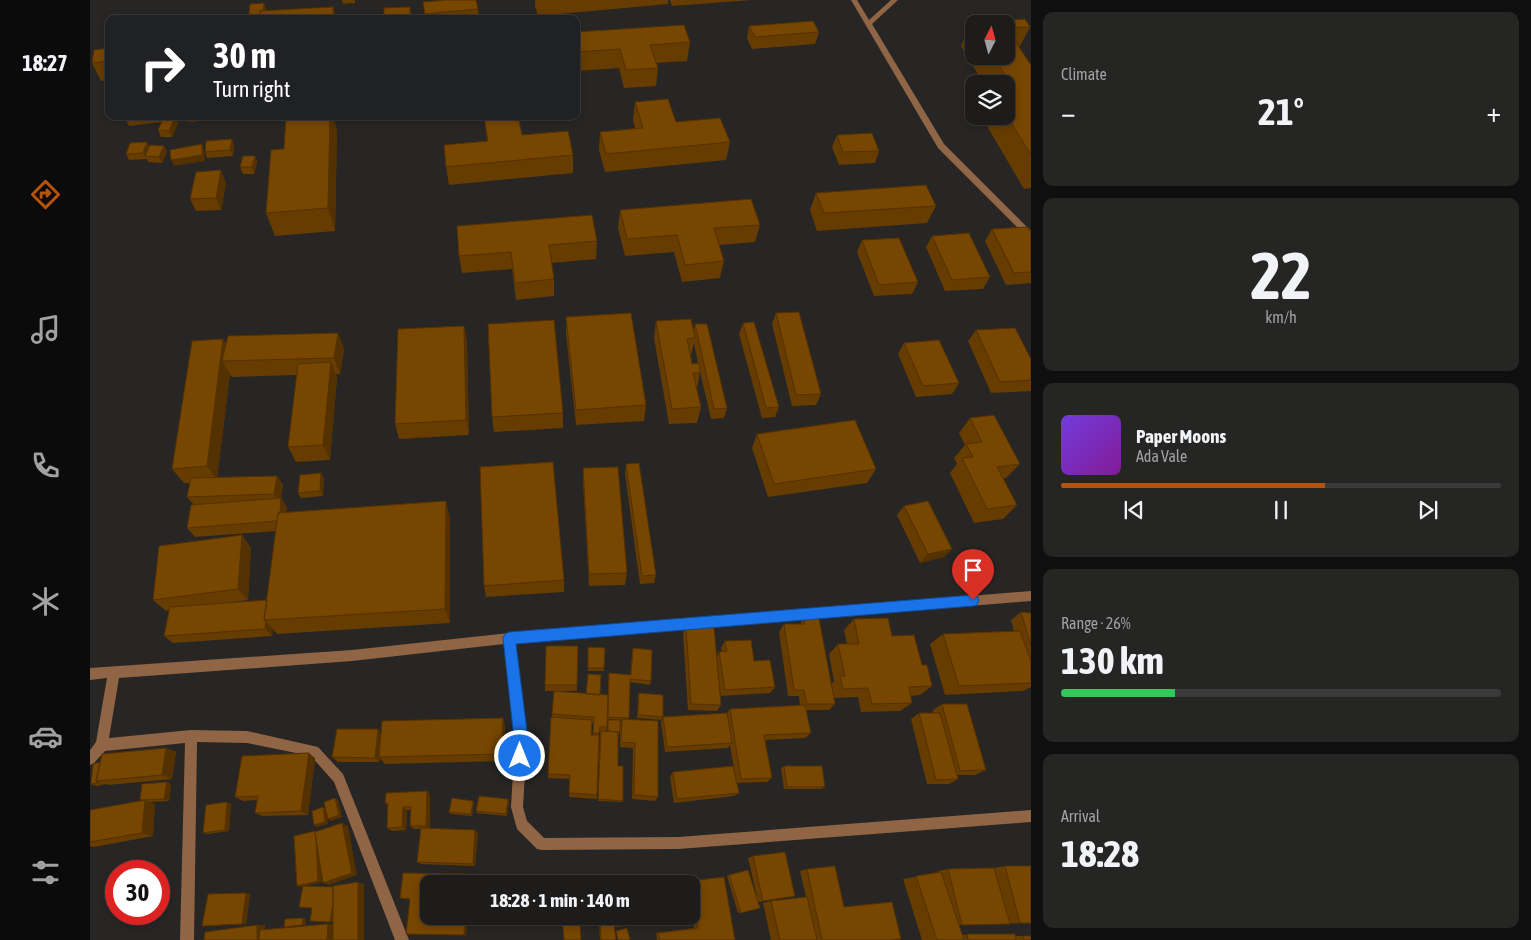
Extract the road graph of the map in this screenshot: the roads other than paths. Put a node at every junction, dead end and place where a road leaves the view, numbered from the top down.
1 (854, 0) edge
2 (895, 0) edge
3 (868, 24) junction
4 (1031, 236) edge
5 (1031, 596) edge
6 (509, 638) junction
7 (114, 672) junction
8 (90, 674) edge
9 (191, 736) junction
10 (102, 745) junction
11 (90, 759) edge
12 (1031, 816) edge
13 (187, 940) edge
14 (402, 940) edge

1 - 3 street
2 - 3 street
3 - 4 street
5 - 6 street
6 - 7 street
6 - 12 street
7 - 8 street
7 - 10 street
9 - 10 street
9 - 13 street
9 - 14 street
10 - 11 street

